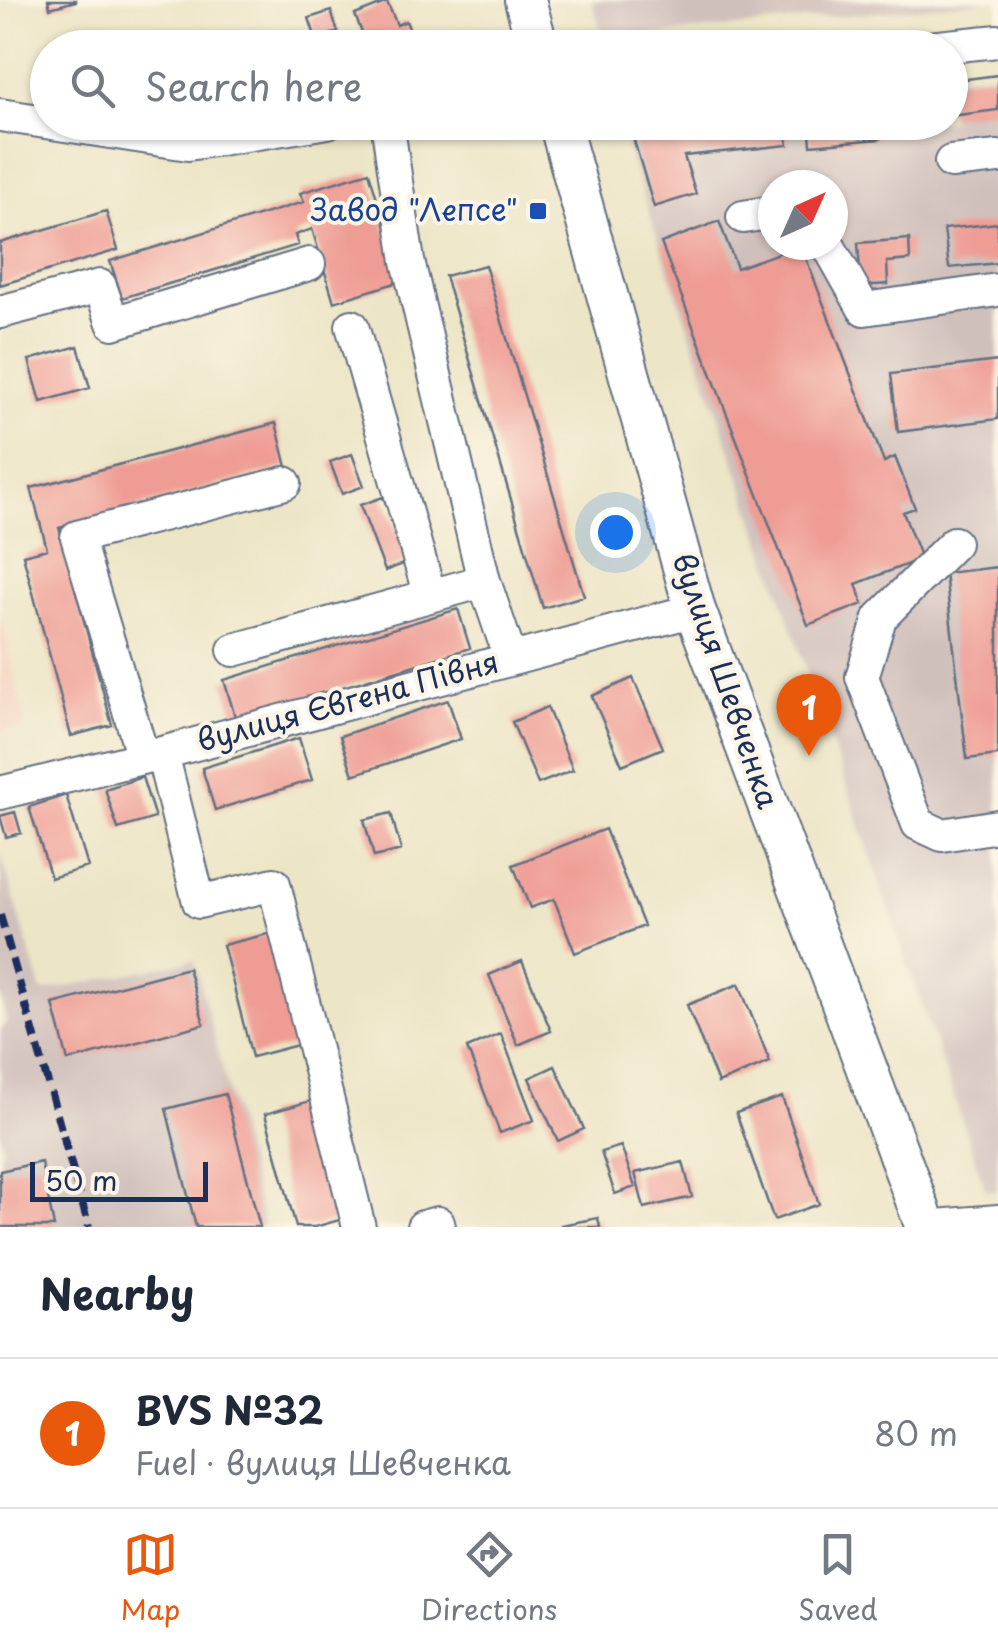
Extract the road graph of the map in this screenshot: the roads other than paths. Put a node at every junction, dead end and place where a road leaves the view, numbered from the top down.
1 (525, 0) edge
2 (533, 30) edge
3 (998, 41) edge
4 (968, 44) edge
5 (0, 115) edge
6 (30, 120) edge
7 (162, 140) edge
8 (213, 140) edge
9 (390, 140) edge
10 (564, 140) edge
11 (998, 157) edge
12 (952, 162) dead end
13 (836, 260) edge
14 (310, 264) dead end
15 (998, 290) edge
16 (0, 312) edge
17 (352, 326) dead end
18 (285, 484) dead end
19 (954, 543) dead end
20 (484, 581) junction
21 (430, 596) junction
22 (695, 610) junction
23 (234, 650) dead end
24 (510, 657) junction
25 (152, 755) junction
26 (0, 792) edge
27 (998, 826) edge
28 (998, 1221) edge
29 (359, 1227) edge
30 (423, 1227) edge
31 (439, 1227) edge
32 (925, 1227) edge

1 - 2 main road
3 - 4 street
5 - 6 street
7 - 8 street
9 - 20 street
10 - 22 main road, вулиця Шевченка
11 - 12 street
13 - 15 street
14 - 16 street
17 - 21 street
18 - 25 street
19 - 27 street
20 - 21 street
20 - 24 street
21 - 23 street
22 - 24 street, вулиця Євгена Півня
22 - 32 main road, вулиця Шевченка
24 - 25 street, вулиця Євгена Півня
25 - 26 street, вулиця Євгена Півня
25 - 29 street
28 - 32 street
30 - 31 street

